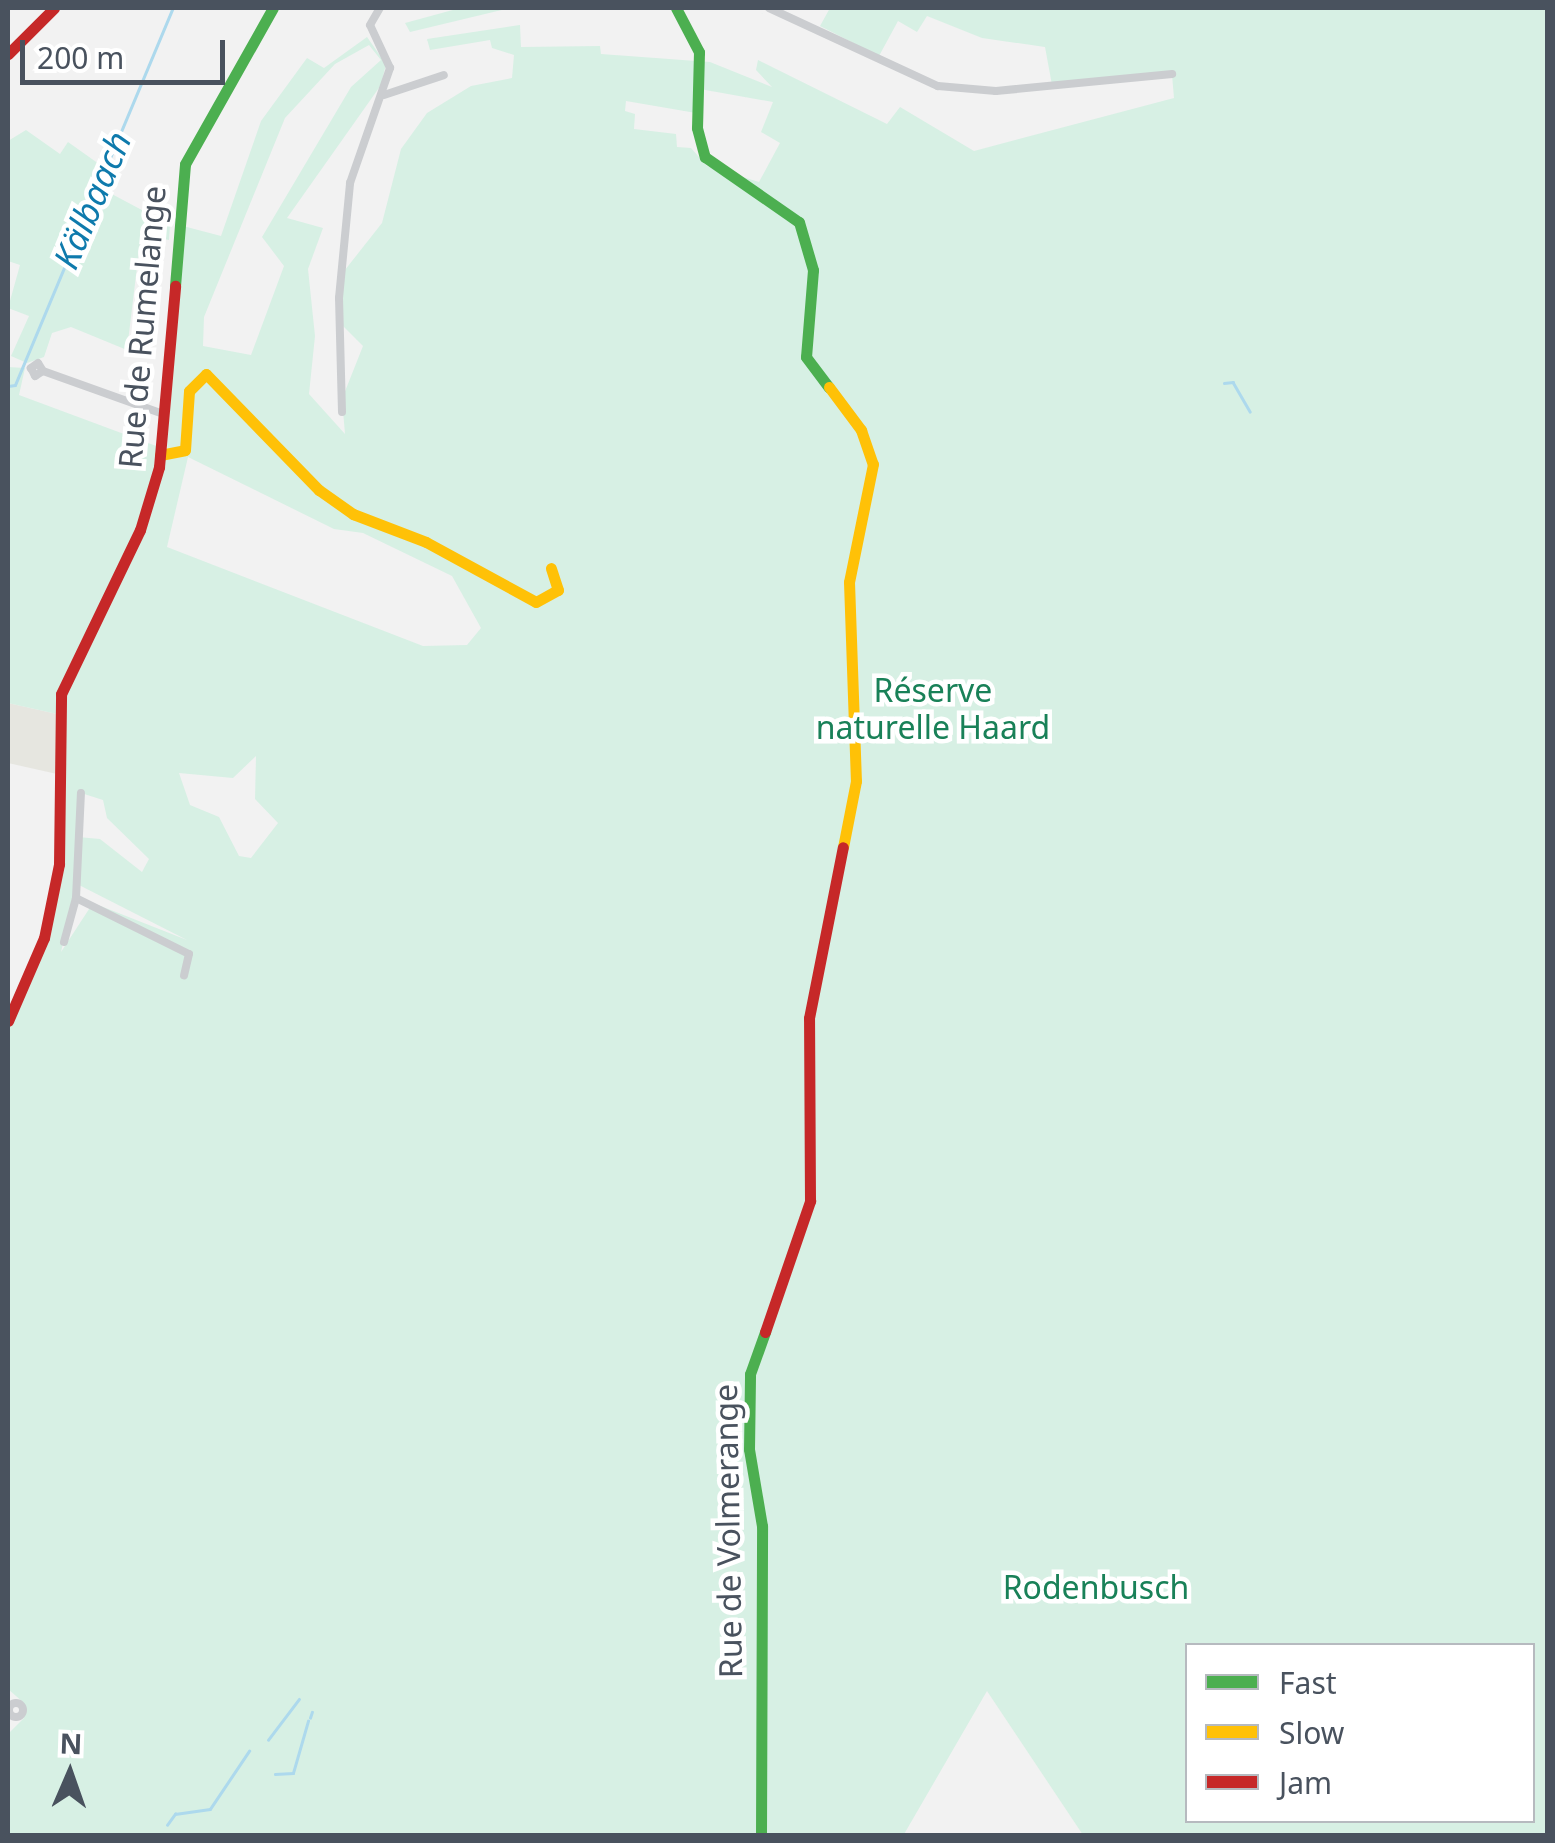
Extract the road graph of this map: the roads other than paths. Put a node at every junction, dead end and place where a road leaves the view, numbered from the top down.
1 (54, 8) edge
2 (273, 8) edge
3 (380, 8) edge
4 (676, 8) edge
5 (769, 8) edge
6 (8, 54) edge
7 (1172, 74) dead end
8 (444, 75) dead end
9 (384, 95) junction
10 (43, 372) dead end
11 (342, 412) dead end
12 (163, 414) junction
13 (160, 455) junction
14 (550, 568) dead end
15 (80, 792) dead end
16 (76, 898) junction
17 (50, 910) junction
18 (70, 915) junction
19 (64, 942) dead end
20 (184, 975) dead end
21 (8, 1021) edge
22 (8, 1712) edge
23 (19, 1719) dead end
24 (761, 1836) edge

1 - 6 street
2 - 12 street, Rue de Rumelange
3 - 9 street
4 - 24 street, Rue de Volmerange
5 - 7 street
8 - 9 street
9 - 11 street
10 - 12 street
12 - 13 street, Rue de Rumelange
13 - 14 street
13 - 17 street, Rue de Rumelange
15 - 16 street
16 - 18 street
16 - 20 street
17 - 18 street
17 - 21 street, Rue de Rumelange
18 - 19 street
22 - 23 street

